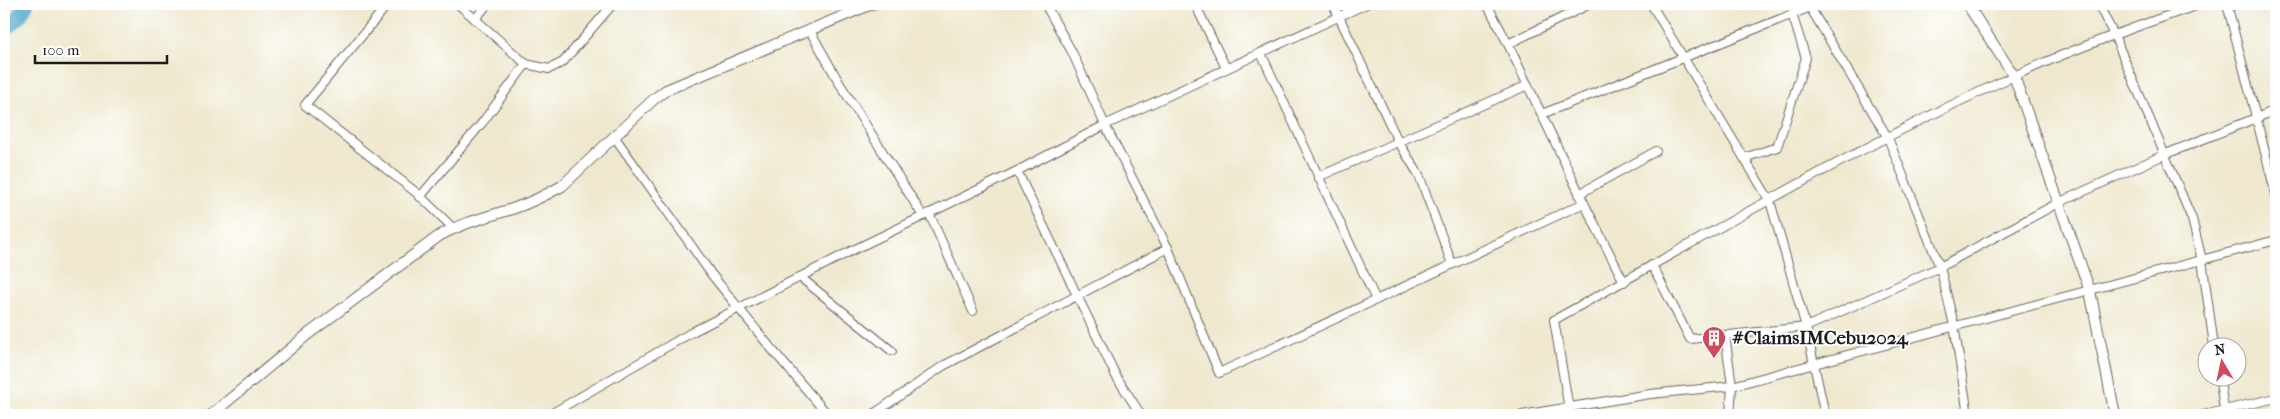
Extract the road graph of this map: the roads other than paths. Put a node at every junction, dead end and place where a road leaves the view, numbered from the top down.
1 (388, 4) edge
2 (458, 4) edge
3 (488, 4) edge
4 (613, 4) edge
5 (872, 4) edge
6 (1045, 4) edge
7 (1195, 4) edge
8 (1332, 4) edge
9 (1366, 4) edge
10 (1487, 4) edge
11 (1590, 4) edge
12 (1652, 4) edge
13 (1818, 4) edge
14 (1967, 4) edge
15 (2098, 4) edge
16 (2200, 4) edge
17 (2227, 4) edge
18 (860, 6) edge
19 (1809, 6) edge
20 (1792, 14) junction
21 (1338, 16) junction
22 (475, 19) junction
23 (809, 29) junction
24 (2114, 35) junction
25 (1508, 44) junction
26 (1261, 53) junction
27 (1684, 56) junction
28 (526, 64) junction
29 (1226, 68) junction
30 (2014, 76) junction
31 (1528, 86) junction
32 (2276, 110) edge
33 (1542, 114) junction
34 (2256, 117) junction
35 (1105, 125) junction
36 (614, 136) junction
37 (1888, 138) junction
38 (1398, 141) junction
39 (1656, 151) dead end
40 (2166, 154) junction
41 (1744, 158) junction
42 (1017, 171) junction
43 (1318, 177) junction
44 (1579, 194) junction
45 (2276, 195) edge
46 (420, 197) junction
47 (1770, 201) junction
48 (1584, 203) junction
49 (2058, 203) junction
50 (926, 215) junction
51 (453, 228) junction
52 (2276, 240) edge
53 (1168, 248) junction
54 (2202, 260) junction
55 (1452, 264) junction
56 (1652, 266) junction
57 (1940, 267) junction
58 (800, 277) junction
59 (1624, 282) junction
60 (2090, 291) junction
61 (1077, 295) junction
62 (1376, 300) junction
63 (738, 308) junction
64 (973, 311) dead end
65 (1954, 325) junction
66 (1806, 327) junction
67 (1725, 335) junction
68 (2213, 336) edge
69 (892, 351) dead end
70 (1813, 364) junction
71 (1732, 386) junction
72 (2220, 386) edge
73 (2276, 398) edge
74 (1570, 411) edge
75 (2224, 412) edge
76 (211, 415) edge
77 (549, 415) edge
78 (828, 415) edge
79 (872, 415) edge
80 (1141, 415) edge
81 (1522, 415) edge
82 (1730, 415) edge
83 (1825, 415) edge
84 (1968, 415) edge
85 (2116, 415) edge
86 (2203, 415) edge

1 - 46 street
2 - 22 street
3 - 22 street
4 - 28 street
5 - 18 street
6 - 35 street
7 - 29 street
8 - 21 street
9 - 21 street
10 - 25 street
11 - 25 street
12 - 27 street
13 - 19 street
14 - 30 street
15 - 24 street
16 - 24 street
17 - 34 street
18 - 23 street
19 - 20 street
19 - 37 street
20 - 27 street
20 - 41 street
21 - 26 street
21 - 38 street
22 - 28 street
23 - 36 street
23 - 50 street
24 - 30 street
24 - 40 street
25 - 31 street
26 - 29 street
26 - 43 street
27 - 33 street
27 - 41 street
28 - 46 street
29 - 35 street
30 - 37 street
30 - 49 street
31 - 33 street
31 - 38 street
32 - 34 street
33 - 44 street
34 - 40 street
34 - 45 street
35 - 42 street
35 - 53 street
36 - 51 street
36 - 63 street
37 - 47 street
37 - 57 street
38 - 43 street
38 - 55 street
39 - 44 street
40 - 49 street
40 - 54 street
41 - 47 street
42 - 50 street
42 - 61 street
43 - 62 street
44 - 48 street
46 - 51 street
47 - 56 street
47 - 66 street
48 - 55 street
48 - 59 street
49 - 57 street
49 - 60 street
50 - 58 street
50 - 64 street
51 - 76 street
52 - 54 street
53 - 61 street
53 - 62 street
54 - 60 street
54 - 68 street
55 - 62 street
56 - 59 street
56 - 67 street
57 - 65 street
57 - 66 street
58 - 63 street
58 - 69 street
59 - 74 street
60 - 65 street
60 - 85 street
61 - 79 street
61 - 80 street
63 - 77 street
63 - 78 street
65 - 70 street
65 - 84 street
66 - 67 street
66 - 70 street
67 - 71 street
70 - 71 street
70 - 83 street
71 - 74 street
71 - 82 street
72 - 75 street
73 - 75 street
74 - 81 street
75 - 86 street

